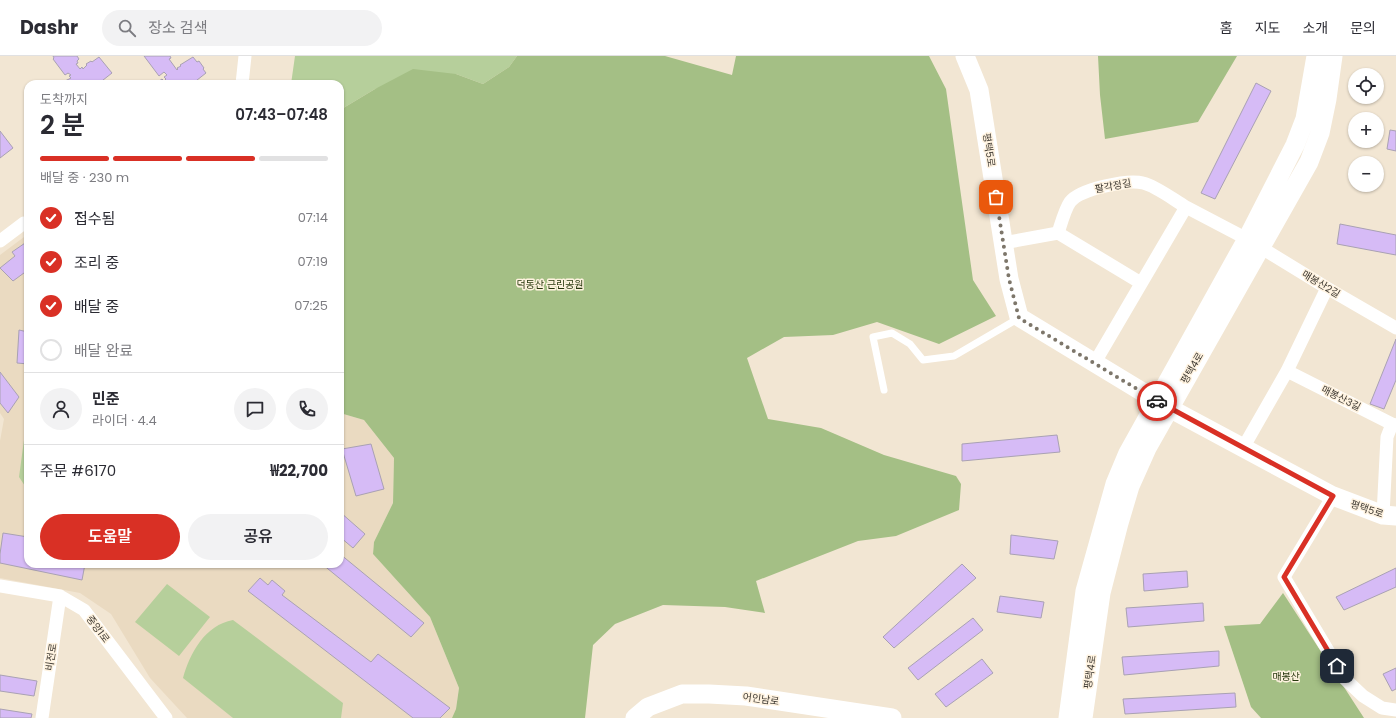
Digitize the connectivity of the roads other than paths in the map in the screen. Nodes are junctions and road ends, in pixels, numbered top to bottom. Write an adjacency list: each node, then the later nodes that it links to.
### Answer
1 (245, 56): 5 (street)
2 (965, 56): 10 (street, 평택5로)
3 (1316, 56): 11 (street, 평택4로)
4 (1333, 56): 11 (street, 평택4로)
5 (242, 80)
6 (1186, 207): 8 (street, 팔각정길); 11 (street, 팔각정길); 12 (street)
7 (24, 223): 9 (street)
8 (1058, 233): 10 (street); 12 (street)
9 (0, 241)
10 (1003, 243): 14 (street, 평택5로)
11 (1254, 244): 13 (street, 매봉산2길); 19 (street, 평택4로)
12 (1141, 283): 16 (street)
13 (1327, 288): 15 (street, 매봉산2길); 17 (street)
14 (1019, 318): 16 (street, 평택5로); 18 (lane)
15 (1396, 328)
16 (1094, 364): 19 (street, 평택5로)
17 (1287, 370): 20 (street, 매봉산3길); 21 (street)
18 (884, 390)
19 (1163, 405): 21 (street, 평택5로); 31 (street, 평택4로); 32 (street, 평택4로)
20 (1394, 424): 23 (street)
21 (1243, 448): 22 (street, 평택5로)
22 (1333, 496): 23 (street, 평택5로); 26 (street)
23 (1390, 516)
24 (0, 586): 25 (street, 중앙1로)
25 (60, 596): 27 (street, 비전로); 28 (street, 중앙1로)
26 (1396, 710)
27 (42, 718)
28 (166, 718)
29 (635, 718): 30 (street, 어인남로)
30 (892, 718)
31 (1068, 718)
32 (1083, 718)

